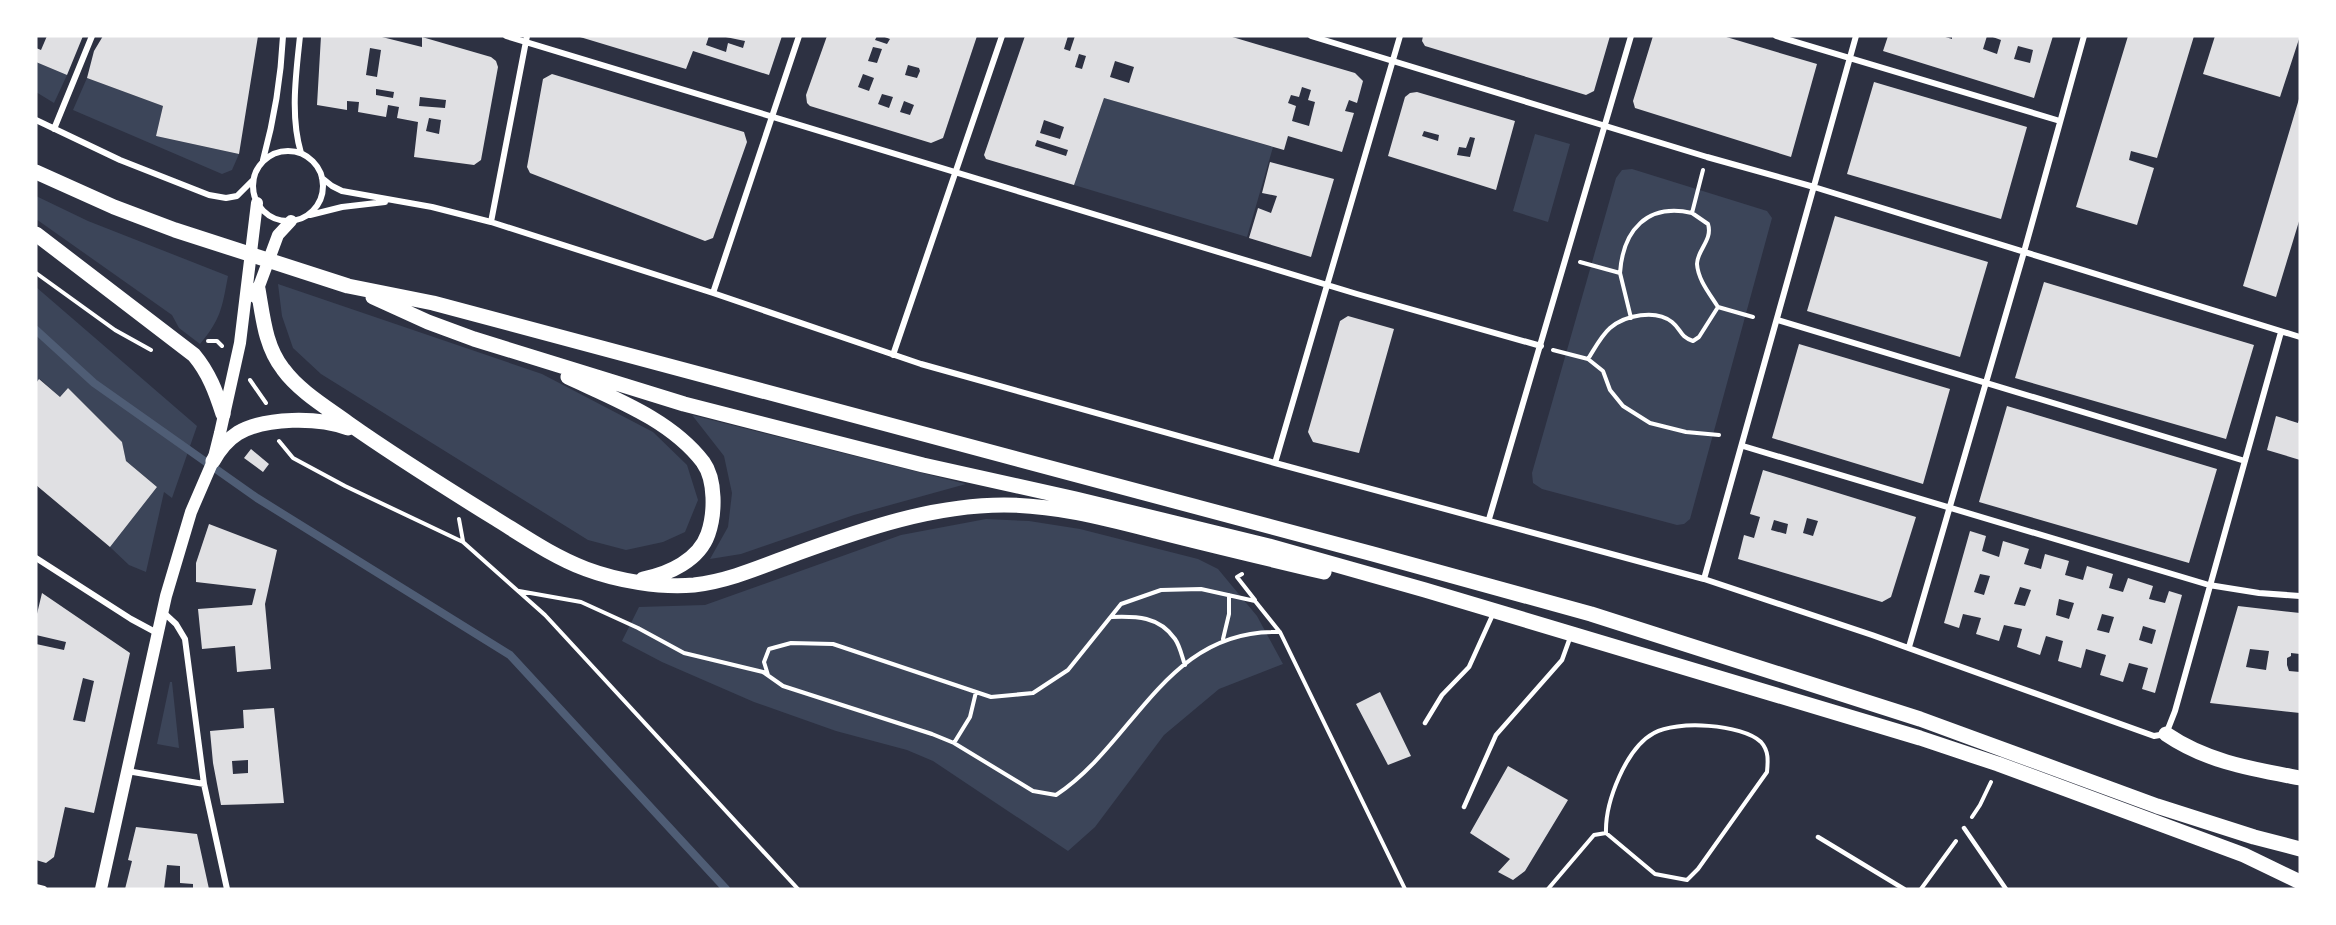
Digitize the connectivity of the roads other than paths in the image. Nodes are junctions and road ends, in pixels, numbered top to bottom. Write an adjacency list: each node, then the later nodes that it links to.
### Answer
1 (92, 36): 20 (street)
2 (283, 36): 22 (street)
3 (300, 36): 21 (street)
4 (506, 36): 13 (street)
5 (799, 36): 16 (street)
6 (1002, 36): 24 (street)
7 (1311, 36): 15 (street)
8 (1400, 36): 15 (street)
9 (1631, 36): 19 (street)
10 (1776, 36): 14 (street)
11 (1856, 36): 14 (street)
12 (2084, 36): 18 (street)
13 (526, 39): 16 (street); 32 (street)
14 (1850, 58): 18 (street); 27 (street)
15 (1392, 62): 19 (street); 35 (street)
16 (772, 116): 24 (street); 38 (street)
17 (36, 120): 20 (street)
18 (2060, 121): 34 (street)
19 (1604, 126): 27 (street); 43 (street)
20 (54, 129): 26 (street)
21 (301, 153): 22 (street); 25 (street)
22 (263, 161): 26 (street)
23 (36, 172): 36 (main road)
24 (954, 172): 35 (street); 45 (street)
25 (322, 178): 28 (street); 30 (street)
26 (252, 181): 29 (street)
27 (1814, 187): 34 (street); 39 (street)
28 (403, 202): 30 (street); 32 (street)
29 (257, 203): 31 (street); 42 (main road)
30 (304, 217): 31 (street)
31 (291, 221): 37 (main road)
32 (491, 222): 38 (street)
33 (36, 234): 47 (main road)
34 (2024, 252): 40 (street); 46 (street)
35 (1327, 284): 43 (street); 53 (street)
36 (348, 286): 44 (main road); 75 (main road)
37 (258, 289): 42 (main road); 49 (main road)
38 (713, 293): 45 (street)
39 (1778, 320): 46 (street); 50 (street)
40 (2281, 332): 41 (street); 52 (street)
41 (2300, 337)
42 (240, 343): 47 (main road)
43 (1541, 346): 55 (street)
44 (522, 355): 58 (main road); 60 (main road)
45 (893, 355): 53 (street)
46 (1985, 383): 52 (street); 54 (street)
47 (223, 414): 48 (main road)
48 (224, 437): 49 (main road); 51 (main road)
49 (380, 446): 58 (main road)
50 (1743, 446): 54 (street); 57 (street)
51 (213, 460): 63 (main road)
52 (2245, 461): 59 (street)
53 (1275, 463): 55 (street)
54 (1949, 509): 59 (street); 66 (street)
55 (1489, 519): 57 (street)
56 (36, 558): 64 (street)
57 (1704, 579): 66 (street)
58 (631, 580): 60 (main road)
59 (2209, 585): 61 (street); 68 (street)
60 (1425, 590): 62 (main road)
61 (2300, 597)
62 (1494, 611): 65 (main road); 67 (lane)
63 (163, 612): 64 (main road); 71 (street)
64 (158, 633): 69 (main road)
65 (1571, 635): 72 (lane); 76 (main road)
66 (1909, 647): 68 (street)
67 (1425, 723)
68 (2166, 734): 70 (main road)
69 (127, 771): 71 (street); 79 (main road)
70 (2300, 778)
71 (204, 784): 80 (street)
72 (1464, 807)
73 (1964, 828): 82 (lane)
74 (1818, 837): 81 (lane)
75 (2300, 849)
76 (2300, 882)
77 (36, 887): 78 (street)
78 (44, 889)
79 (101, 889)
80 (226, 889)
81 (1904, 889)
82 (2006, 889)

